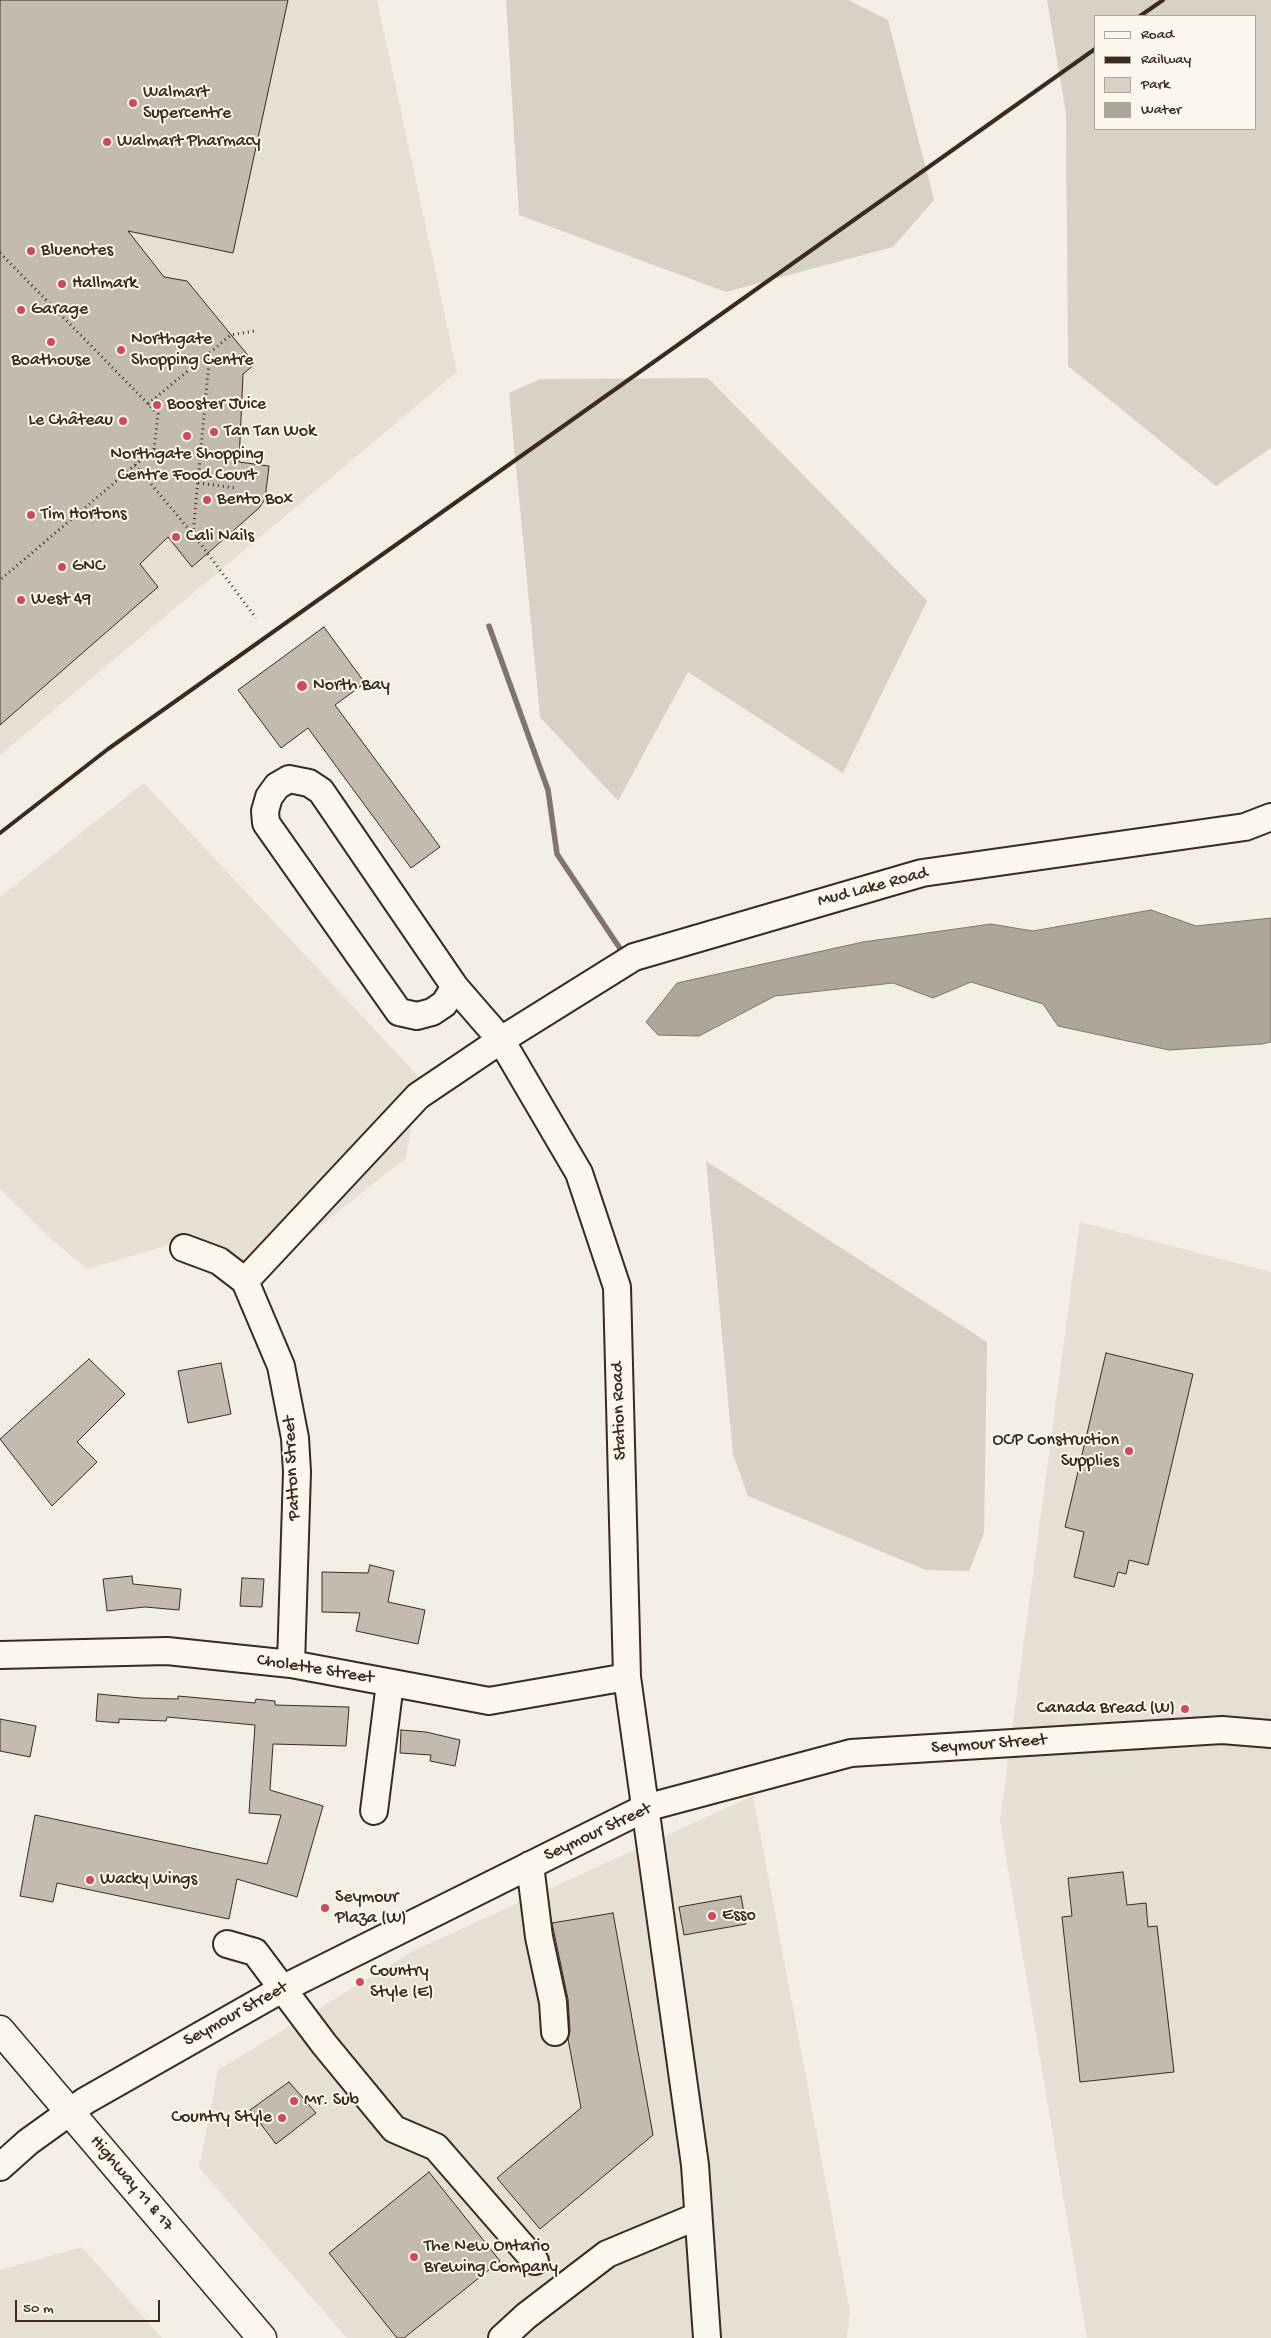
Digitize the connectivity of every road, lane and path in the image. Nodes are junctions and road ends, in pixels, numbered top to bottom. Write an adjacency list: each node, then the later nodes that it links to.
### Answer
1 (0, 253): 4 (path)
2 (254, 332): 3 (path)
3 (210, 351): 4 (path); 6 (path)
4 (148, 404): 5 (path)
5 (136, 465): 8 (path); 9 (path)
6 (198, 484): 7 (path); 8 (path)
7 (236, 488)
8 (193, 534): 10 (path)
9 (0, 580)
10 (256, 618)
11 (1271, 817): 13 (street, Mud Lake Road)
12 (455, 987): 12 (street, Station Road); 13 (street, Station Road)
13 (501, 1040): 15 (street); 18 (street, Station Road)
14 (184, 1248): 15 (street, Patton Street)
15 (245, 1281): 17 (street, Patton Street)
16 (0, 1655): 17 (street, Cholette Street)
17 (291, 1664): 19 (street, Cholette Street)
18 (627, 1678): 19 (street, Cholette Street); 21 (street, Station Road)
19 (390, 1683): 22 (street)
20 (1271, 1734): 21 (street, Seymour Street)
21 (645, 1808): 23 (street, Seymour Street); 30 (street, Station Road)
22 (374, 1811)
23 (530, 1865): 25 (street, Seymour Street); 27 (street)
24 (227, 1944): 25 (street)
25 (282, 1989): 28 (street, Seymour Street); 31 (street)
26 (0, 2030): 28 (highway, Highway 11 & 17)
27 (555, 2032)
28 (69, 2111): 29 (street, Seymour Street); 32 (highway, Highway 11 & 17)
29 (0, 2167)
30 (698, 2216): 33 (street); 34 (street, Station Road)
31 (535, 2260)
32 (262, 2338)
33 (502, 2338)
34 (707, 2338)

